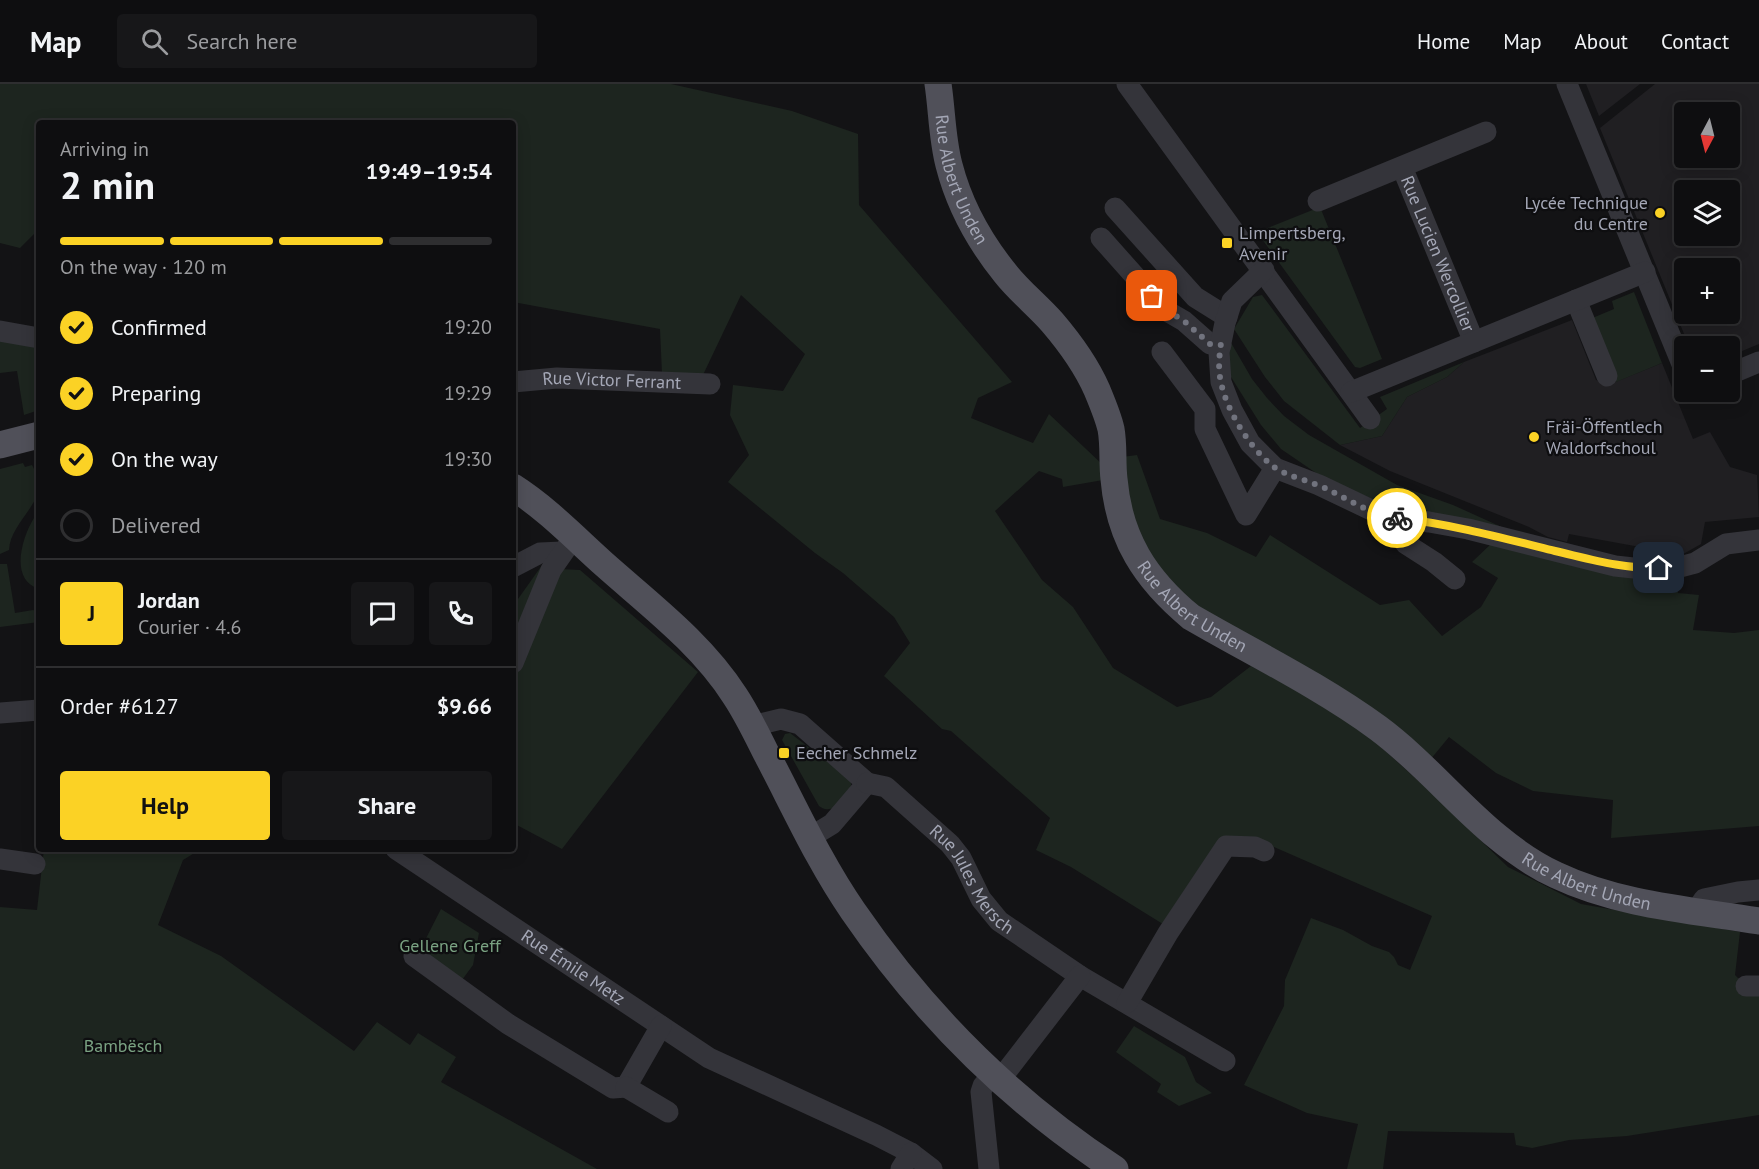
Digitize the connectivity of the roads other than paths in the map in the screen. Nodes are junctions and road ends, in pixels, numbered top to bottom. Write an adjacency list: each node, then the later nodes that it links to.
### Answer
1 (938, 84): 46 (main road, Rue Albert Unden)
2 (1567, 84): 10 (street)
3 (1135, 86): 9 (street)
4 (1486, 132): 5 (street, Rue Lucien Wercollier)
5 (1402, 167): 6 (street, Rue Lucien Wercollier); 15 (street, Rue Lucien Wercollier)
6 (1318, 201)
7 (1115, 208): 12 (street)
8 (1101, 238): 17 (street)
9 (1264, 270): 12 (street); 24 (street)
10 (1645, 272): 11 (street, Rue Lucien Wercollier); 16 (street)
11 (1576, 300): 15 (street, Rue Lucien Wercollier); 21 (street)
12 (1227, 317): 17 (street)
13 (0, 331): 14 (street)
14 (36, 337)
15 (1474, 342): 24 (street, Rue Lucien Wercollier)
16 (1674, 344)
17 (1221, 345): 28 (street)
18 (1162, 352): 28 (street)
19 (1759, 362): 20 (street)
20 (1740, 370)
21 (1607, 376)
22 (516, 382): 23 (street, Rue Victor Ferrant)
23 (711, 384)
24 (1351, 392): 25 (street)
25 (1370, 419)
26 (36, 436): 27 (main road)
27 (0, 445)
28 (1275, 468): 30 (street)
29 (516, 490): 32 (main road)
30 (1386, 517): 31 (street); 34 (street)
31 (1759, 540)
32 (568, 544): 33 (street); 35 (street); 38 (main road)
33 (516, 565)
34 (1455, 579)
35 (516, 655)
36 (36, 711): 37 (street)
37 (0, 713)
38 (752, 726): 39 (street, Rue Jules Mersch); 40 (main road)
39 (867, 783): 40 (street); 49 (street, Rue Jules Mersch)
40 (809, 838): 53 (main road)
41 (1264, 851): 50 (street)
42 (400, 852): 51 (street, Rue Émile Metz)
43 (0, 859): 44 (street)
44 (35, 864)
45 (1759, 890): 46 (street)
46 (1699, 911): 47 (main road, Rue Albert Unden)
47 (1759, 921)
48 (414, 956): 54 (street)
49 (1080, 976): 50 (street, Rue Jules Mersch); 53 (street)
50 (1127, 1003): 52 (street, Rue Jules Mersch)
51 (661, 1026): 54 (street); 56 (street, Rue Émile Metz)
52 (1225, 1061)
53 (995, 1078): 58 (street); 59 (main road)
54 (626, 1087): 55 (street)
55 (669, 1112)
56 (906, 1161): 57 (street, Rue Émile Metz)
57 (932, 1169)
58 (989, 1169)
59 (1115, 1169)

